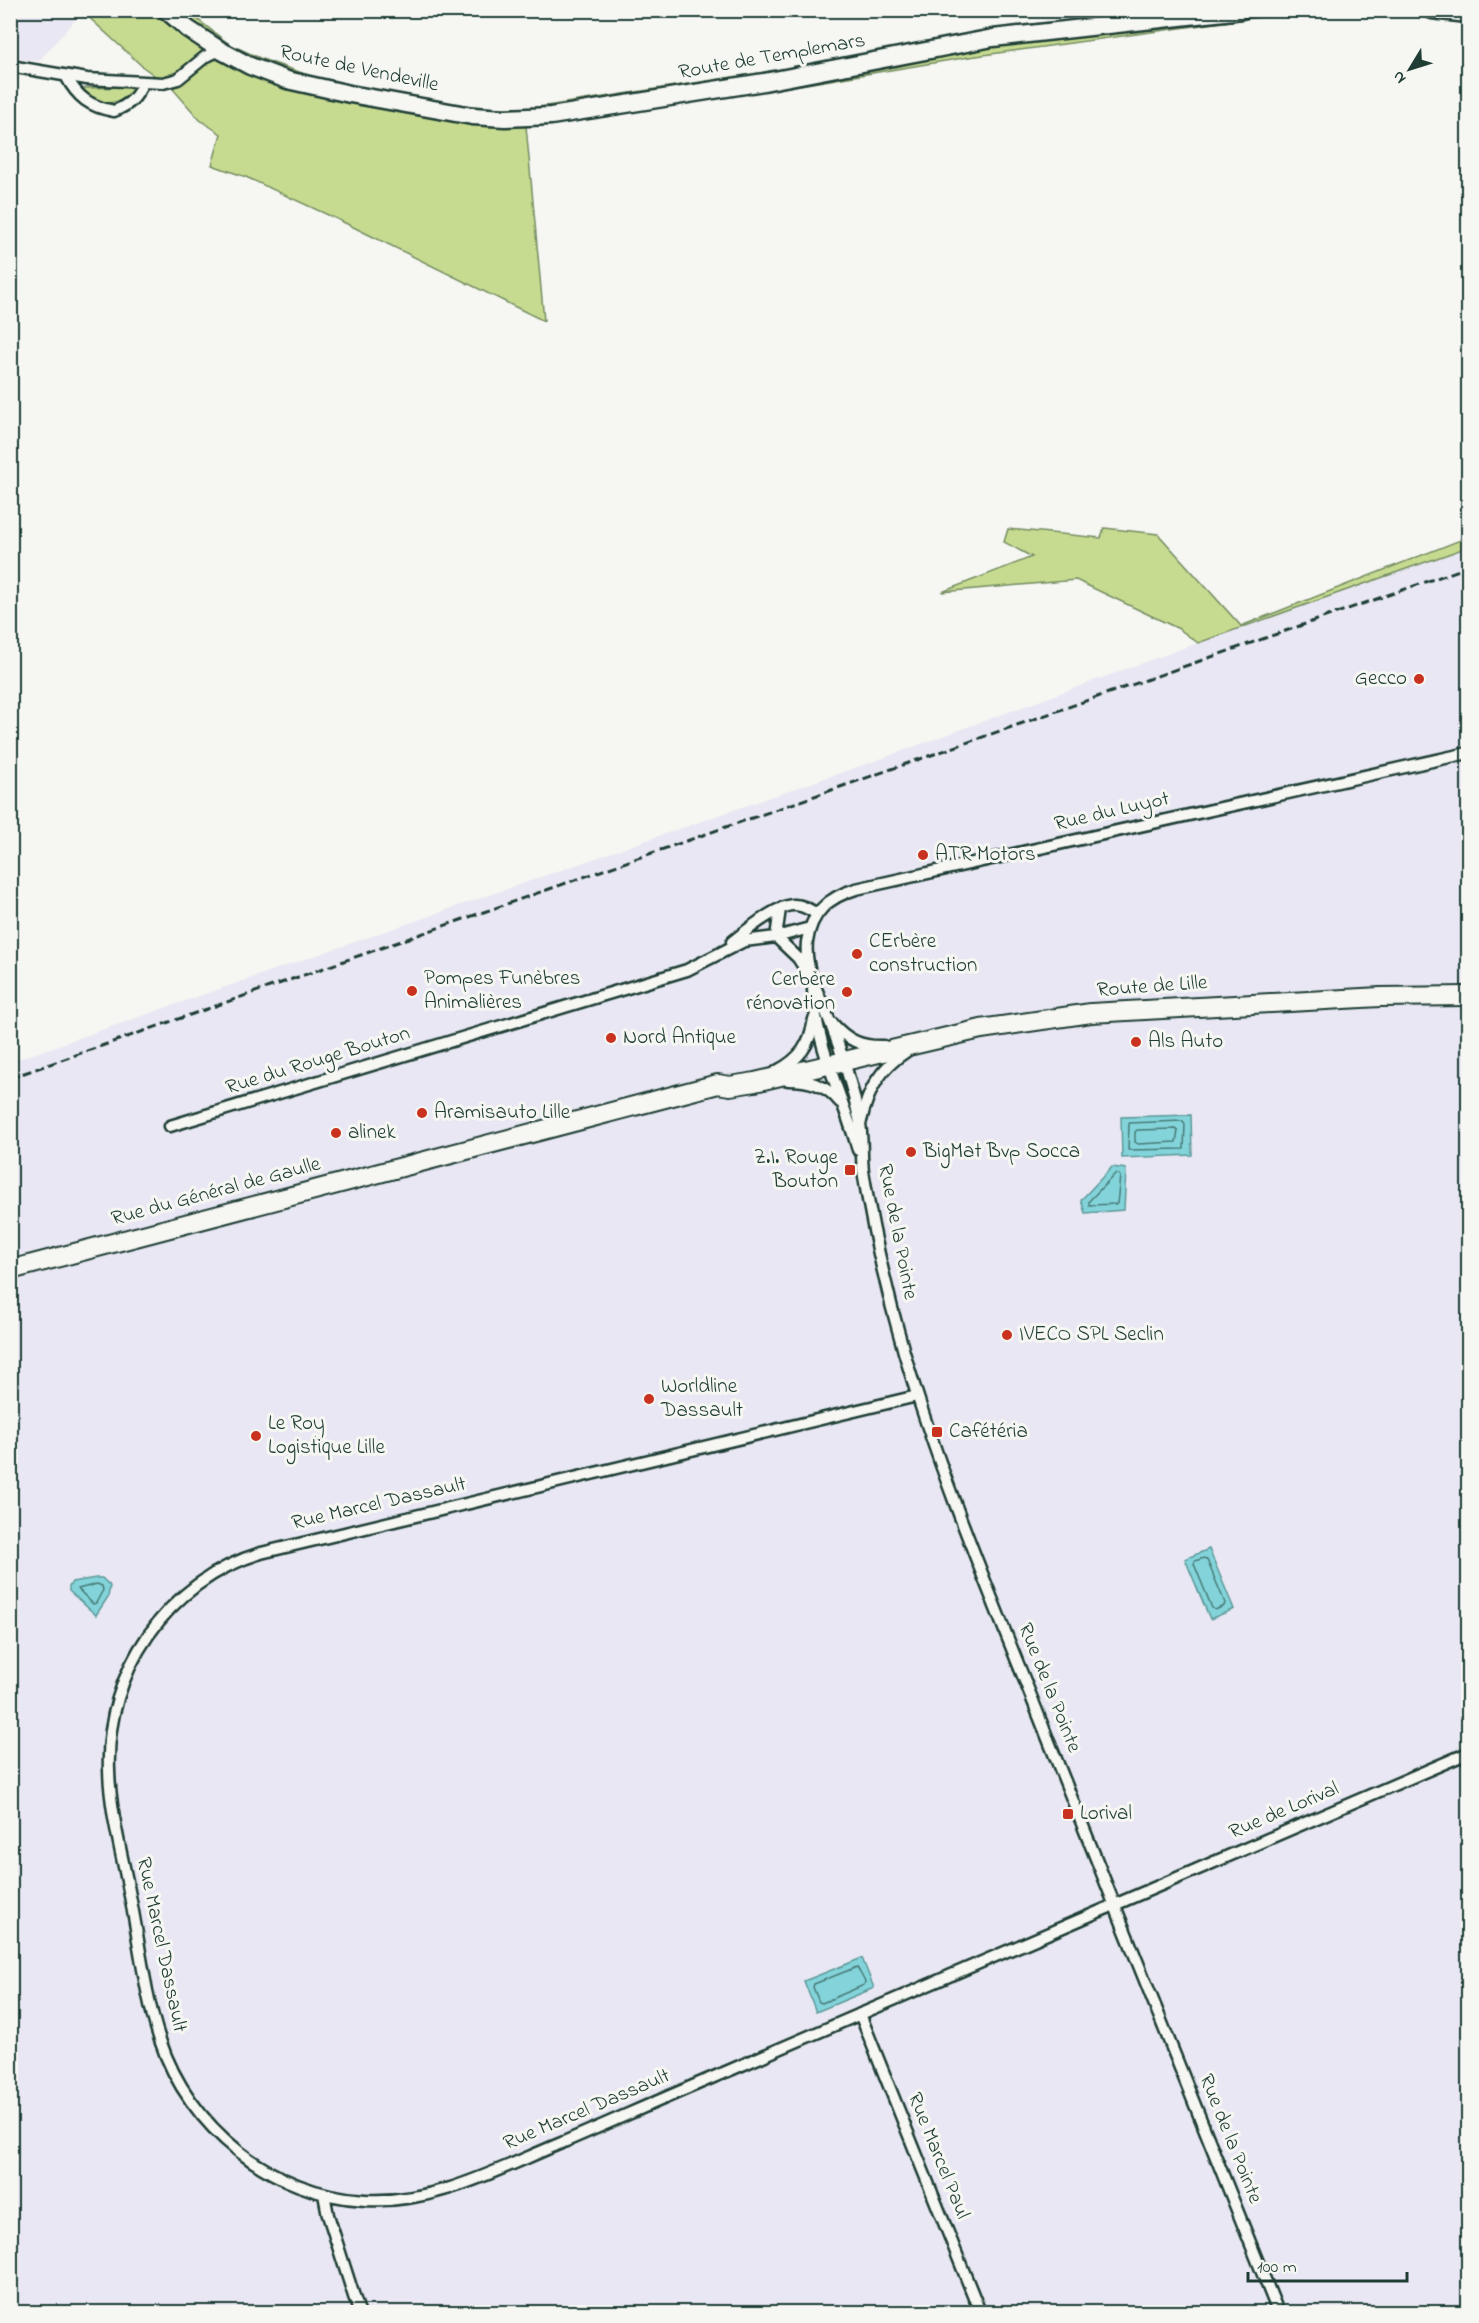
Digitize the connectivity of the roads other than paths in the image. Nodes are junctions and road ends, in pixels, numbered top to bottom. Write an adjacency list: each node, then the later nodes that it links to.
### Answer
1 (166, 10): 5 (main road, Route de Vendeville)
2 (1242, 10): 9 (main road, Route de Templemars)
3 (1432, 10): 4 (main road)
4 (1468, 14)
5 (220, 50): 8 (street); 9 (main road, Route de Vendeville)
6 (10, 66): 7 (street)
7 (66, 76): 8 (street); 8 (street)
8 (143, 82)
9 (452, 112)
10 (1468, 753): 12 (street, Rue du Luyot)
11 (780, 909): 12 (street); 14 (street); 15 (street, Rue du Rouge Bouton)
12 (817, 914): 13 (street, Rue du Luyot)
13 (810, 928): 14 (street, Rue du Rouge Bouton); 16 (street, Rue du Luyot)
14 (776, 937): 15 (street, Rue du Rouge Bouton); 16 (street)
15 (717, 954): 25 (street, Rue du Rouge Bouton)
16 (813, 982): 18 (street); 19 (street, Rue du Luyot)
17 (1468, 996): 20 (main road, Route de Lille)
18 (815, 1014): 21 (street); 22 (street)
19 (830, 1021): 20 (street); 21 (street, Rue du Luyot)
20 (923, 1042): 21 (main road, Route de Lille); 24 (street)
21 (836, 1062): 22 (main road, Rue du Général de Gaulle); 23 (street); 24 (street, Rue de la Pointe)
22 (755, 1082): 23 (street); 27 (main road, Rue du Général de Gaulle)
23 (848, 1116): 26 (street)
24 (860, 1124): 26 (street, Rue de la Pointe)
25 (170, 1126)
26 (863, 1166): 28 (street, Rue de la Pointe)
27 (10, 1270)
28 (917, 1396): 30 (street, Rue de la Pointe); 32 (street, Rue Marcel Dassault)
29 (1468, 1753): 30 (street, Rue de Lorival)
30 (1115, 1905): 31 (street, Rue Marcel Dassault); 35 (street, Rue de la Pointe)
31 (860, 2014): 32 (street, Rue Marcel Dassault); 34 (street, Rue Marcel Paul)
32 (324, 2194): 33 (street)
33 (359, 2313)
34 (980, 2313)
35 (1278, 2313)

